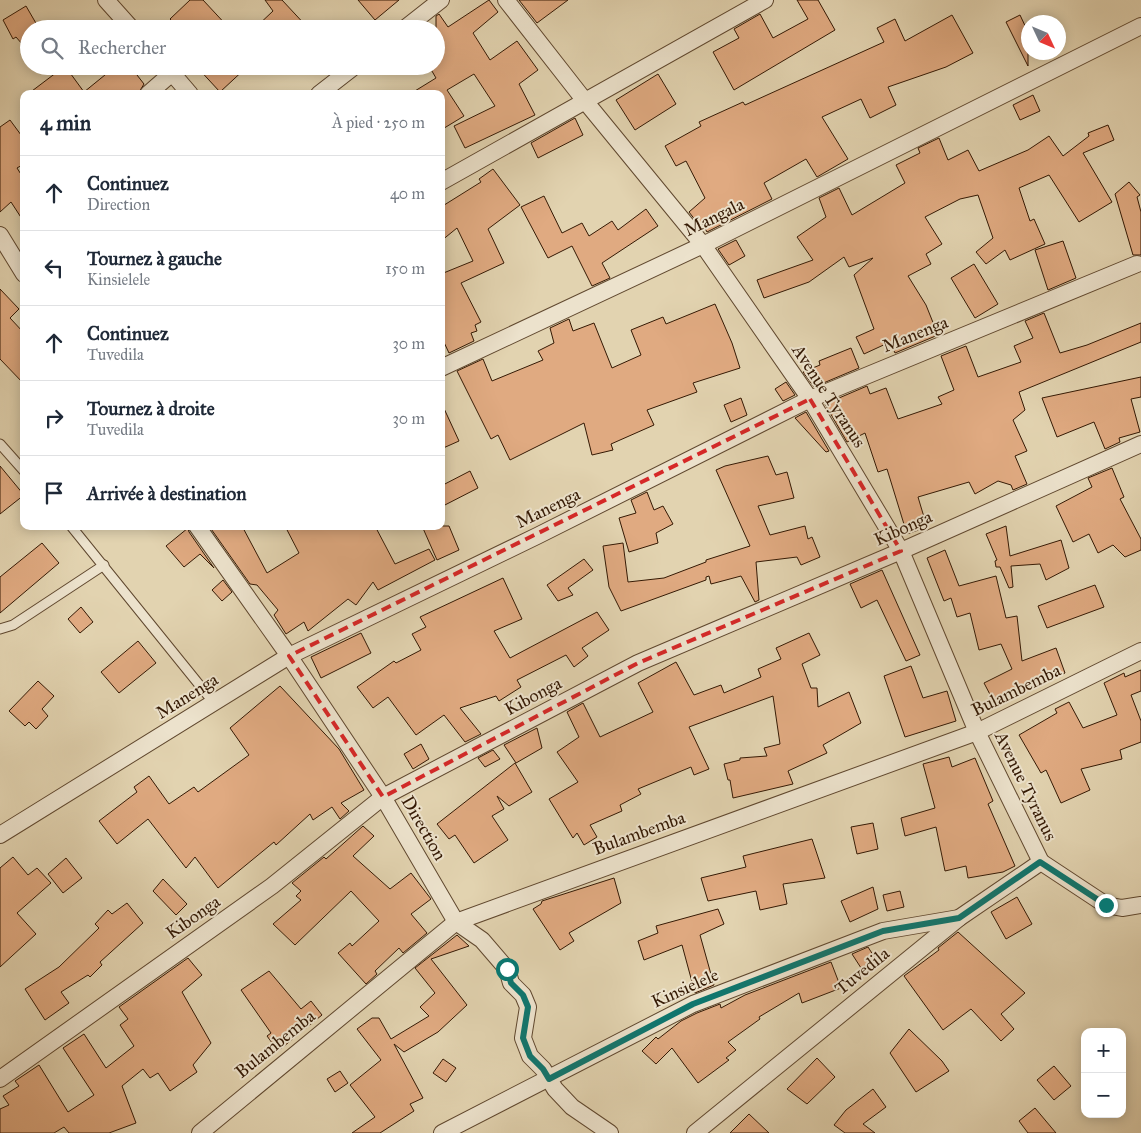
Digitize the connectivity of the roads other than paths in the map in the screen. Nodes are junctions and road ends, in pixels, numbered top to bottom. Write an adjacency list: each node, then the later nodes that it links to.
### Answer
1 (106, 0): 5 (street)
2 (441, 0): 6 (street)
3 (506, 0): 14 (street, Avenue Tyranus)
4 (765, 0): 14 (street)
5 (124, 20)
6 (415, 20)
7 (1141, 26): 17 (street, Mangala)
8 (165, 75): 11 (street)
9 (173, 75): 12 (street)
10 (342, 75): 13 (street)
11 (152, 90)
12 (186, 90)
13 (323, 90)
14 (585, 101): 15 (street); 17 (street, Avenue Tyranus)
15 (445, 180)
16 (0, 235): 19 (street)
17 (703, 245): 20 (street, Mangala); 21 (street, Avenue Tyranus)
18 (1137, 264): 21 (street, Manenga)
19 (20, 268)
20 (445, 366)
21 (810, 399): 27 (street, Avenue Tyranus); 31 (street, Manenga)
22 (0, 444): 24 (lane)
23 (1141, 444): 27 (street, Kibonga)
24 (20, 466)
25 (74, 530): 28 (lane)
26 (200, 530): 31 (street, Direction)
27 (901, 551): 33 (street, Avenue Tyranus); 34 (street, Kibonga)
28 (104, 565): 29 (lane); 32 (lane)
29 (0, 629)
30 (1141, 651): 33 (street, Bulambemba)
31 (289, 656): 32 (street, Manenga); 34 (street, Direction)
32 (214, 703): 35 (street, Manenga)
33 (977, 732): 36 (street, Avenue Tyranus); 39 (street, Bulambemba)
34 (383, 797): 39 (street, Direction); 41 (street, Kibonga)
35 (0, 835)
36 (1040, 862): 37 (street); 38 (street, Tuvedila)
37 (1141, 904)
38 (959, 918): 40 (street, Kinsielele); 45 (street, Tuvedila)
39 (456, 922): 40 (street, Direction); 42 (street, Bulambemba)
40 (549, 1079): 43 (street, Kinsielele); 44 (street, Direction)
41 (0, 1080)
42 (200, 1133)
43 (442, 1133)
44 (610, 1133)
45 (696, 1133)

